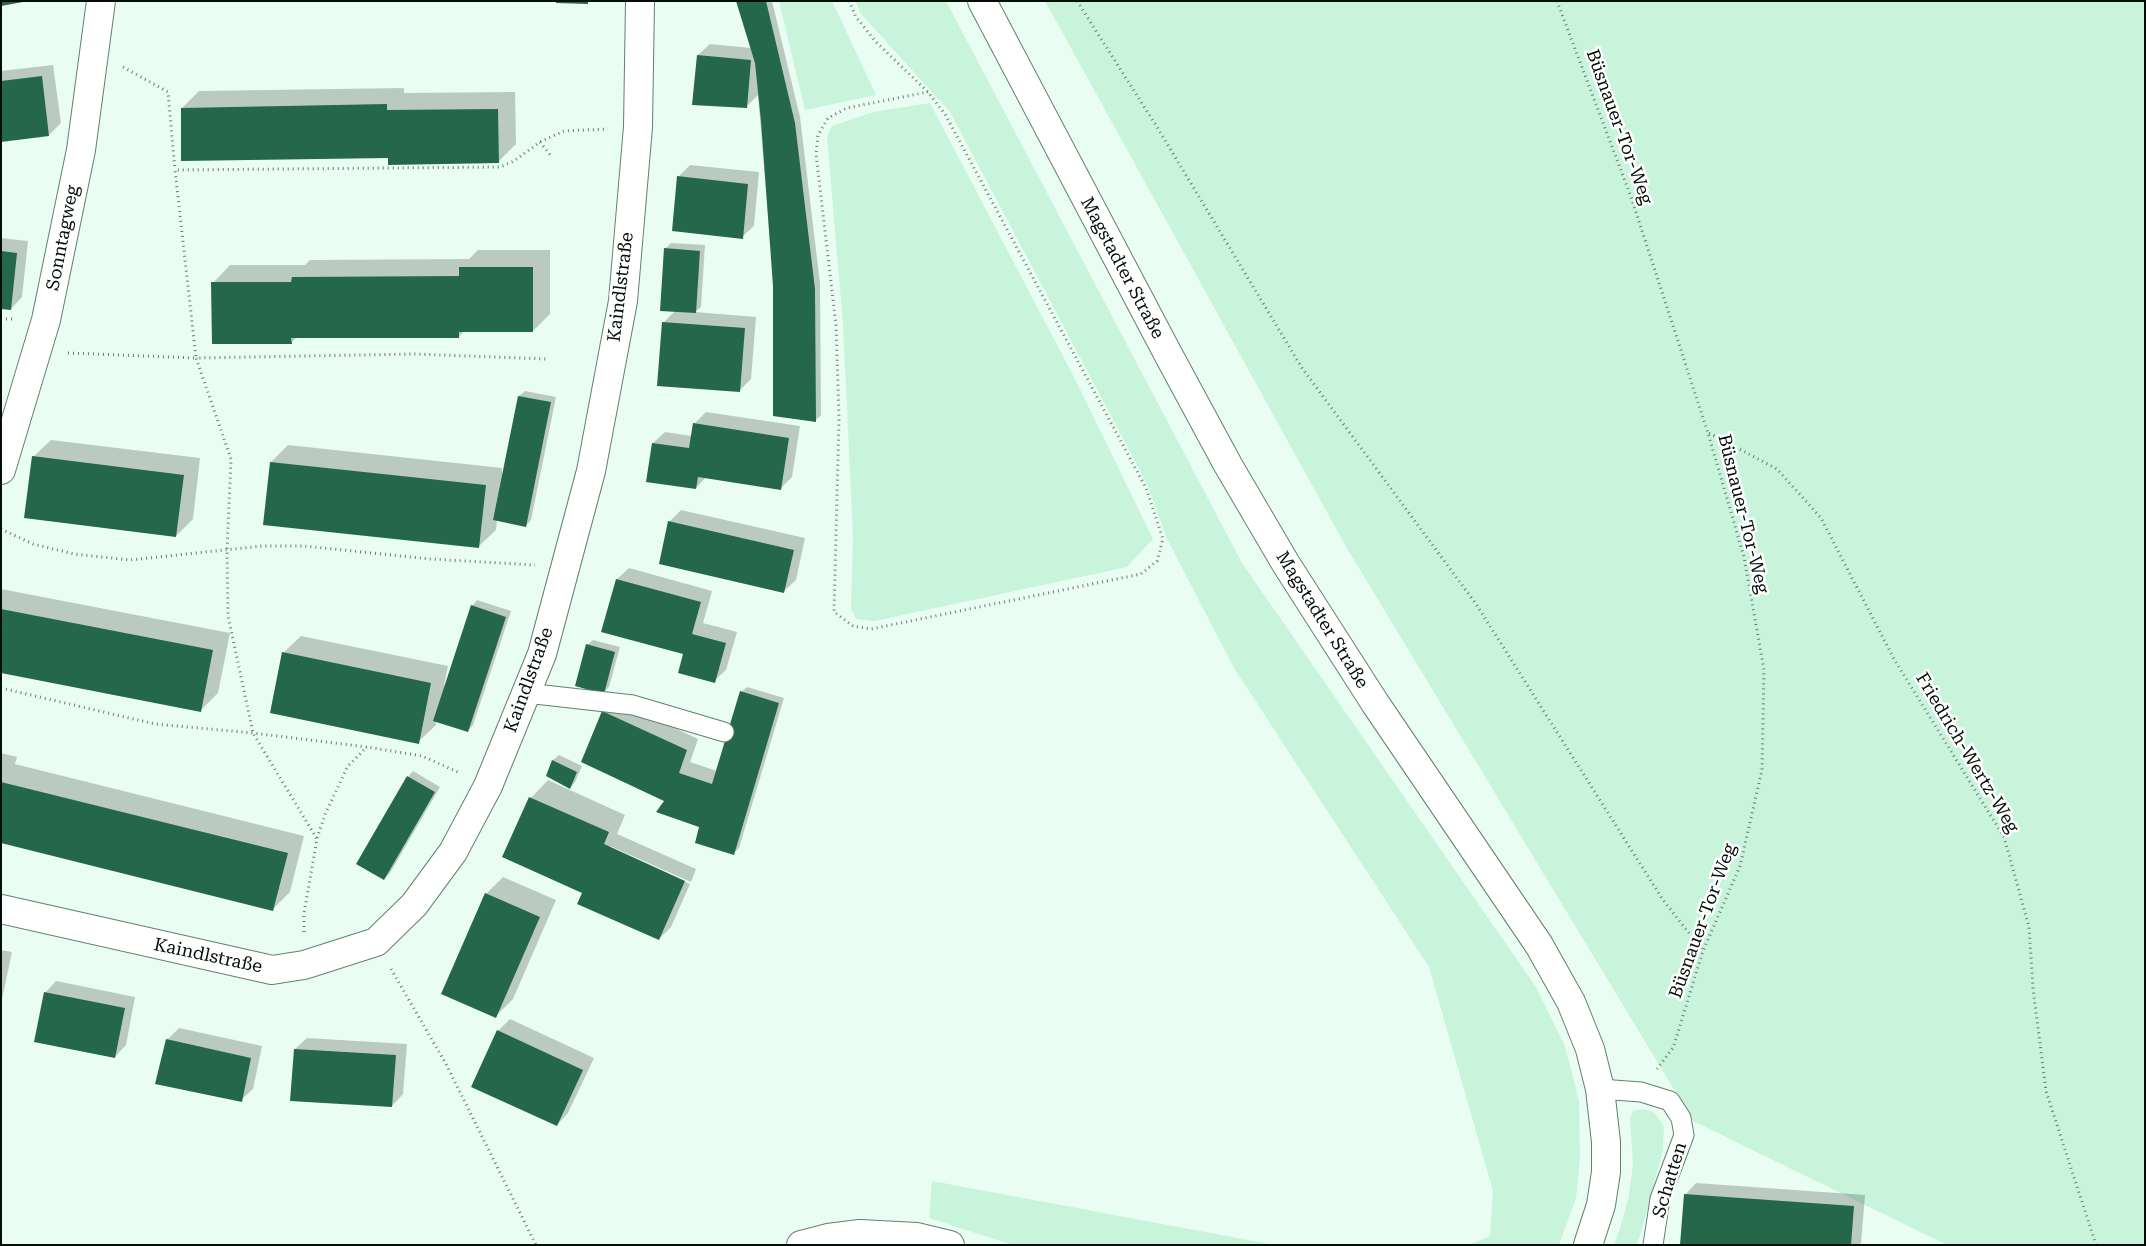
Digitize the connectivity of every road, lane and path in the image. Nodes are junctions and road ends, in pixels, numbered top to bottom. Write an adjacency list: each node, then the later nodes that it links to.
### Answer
1 (101, 1): 7 (street, Sonntagweg)
2 (640, 1): 9 (street, Kaindlstraße)
3 (849, 1): 8 (path)
4 (982, 1): 32 (street, Magstadter Straße)
5 (1077, 1): 30 (path)
6 (1557, 1): 16 (path, Büsnauer-Tor-Weg)
7 (94, 50): 12 (path); 13 (street, Sonntagweg)
8 (928, 92): 8 (path)
9 (638, 127): 10 (path); 20 (street, Kaindlstraße)
10 (540, 142): 11 (path); 12 (path)
11 (551, 156)
12 (175, 170): 14 (path)
13 (36, 351): 14 (path); 17 (street, Sonntagweg)
14 (196, 358): 15 (path); 19 (path)
15 (548, 359)
16 (1708, 433): 30 (path, Büsnauer-Tor-Weg); 39 (path, Friedrich-Wertz-Weg)
17 (1, 470)
18 (1, 529): 19 (path)
19 (227, 550): 20 (path); 24 (path)
20 (565, 566): 22 (street, Kaindlstraße)
21 (1, 688): 24 (path)
22 (526, 693): 23 (lane); 26 (street, Kaindlstraße)
23 (724, 732)
24 (253, 733): 25 (path); 27 (path)
25 (367, 746): 26 (path); 27 (path)
26 (488, 786): 29 (street, Kaindlstraße)
27 (317, 839): 31 (path)
28 (1, 909): 31 (street, Kaindlstraße)
29 (376, 942): 31 (street, Kaindlstraße); 34 (path)
30 (1703, 951): 33 (path, Büsnauer-Tor-Weg)
31 (304, 965)
32 (1600, 1088): 33 (lane, Schatten); 37 (street, Magstadter Straße)
33 (1641, 1092): 38 (lane, Schatten)
34 (536, 1245)
35 (801, 1245): 36 (street)
36 (950, 1245)
37 (1588, 1245)
38 (1653, 1245)
39 (2096, 1245)

